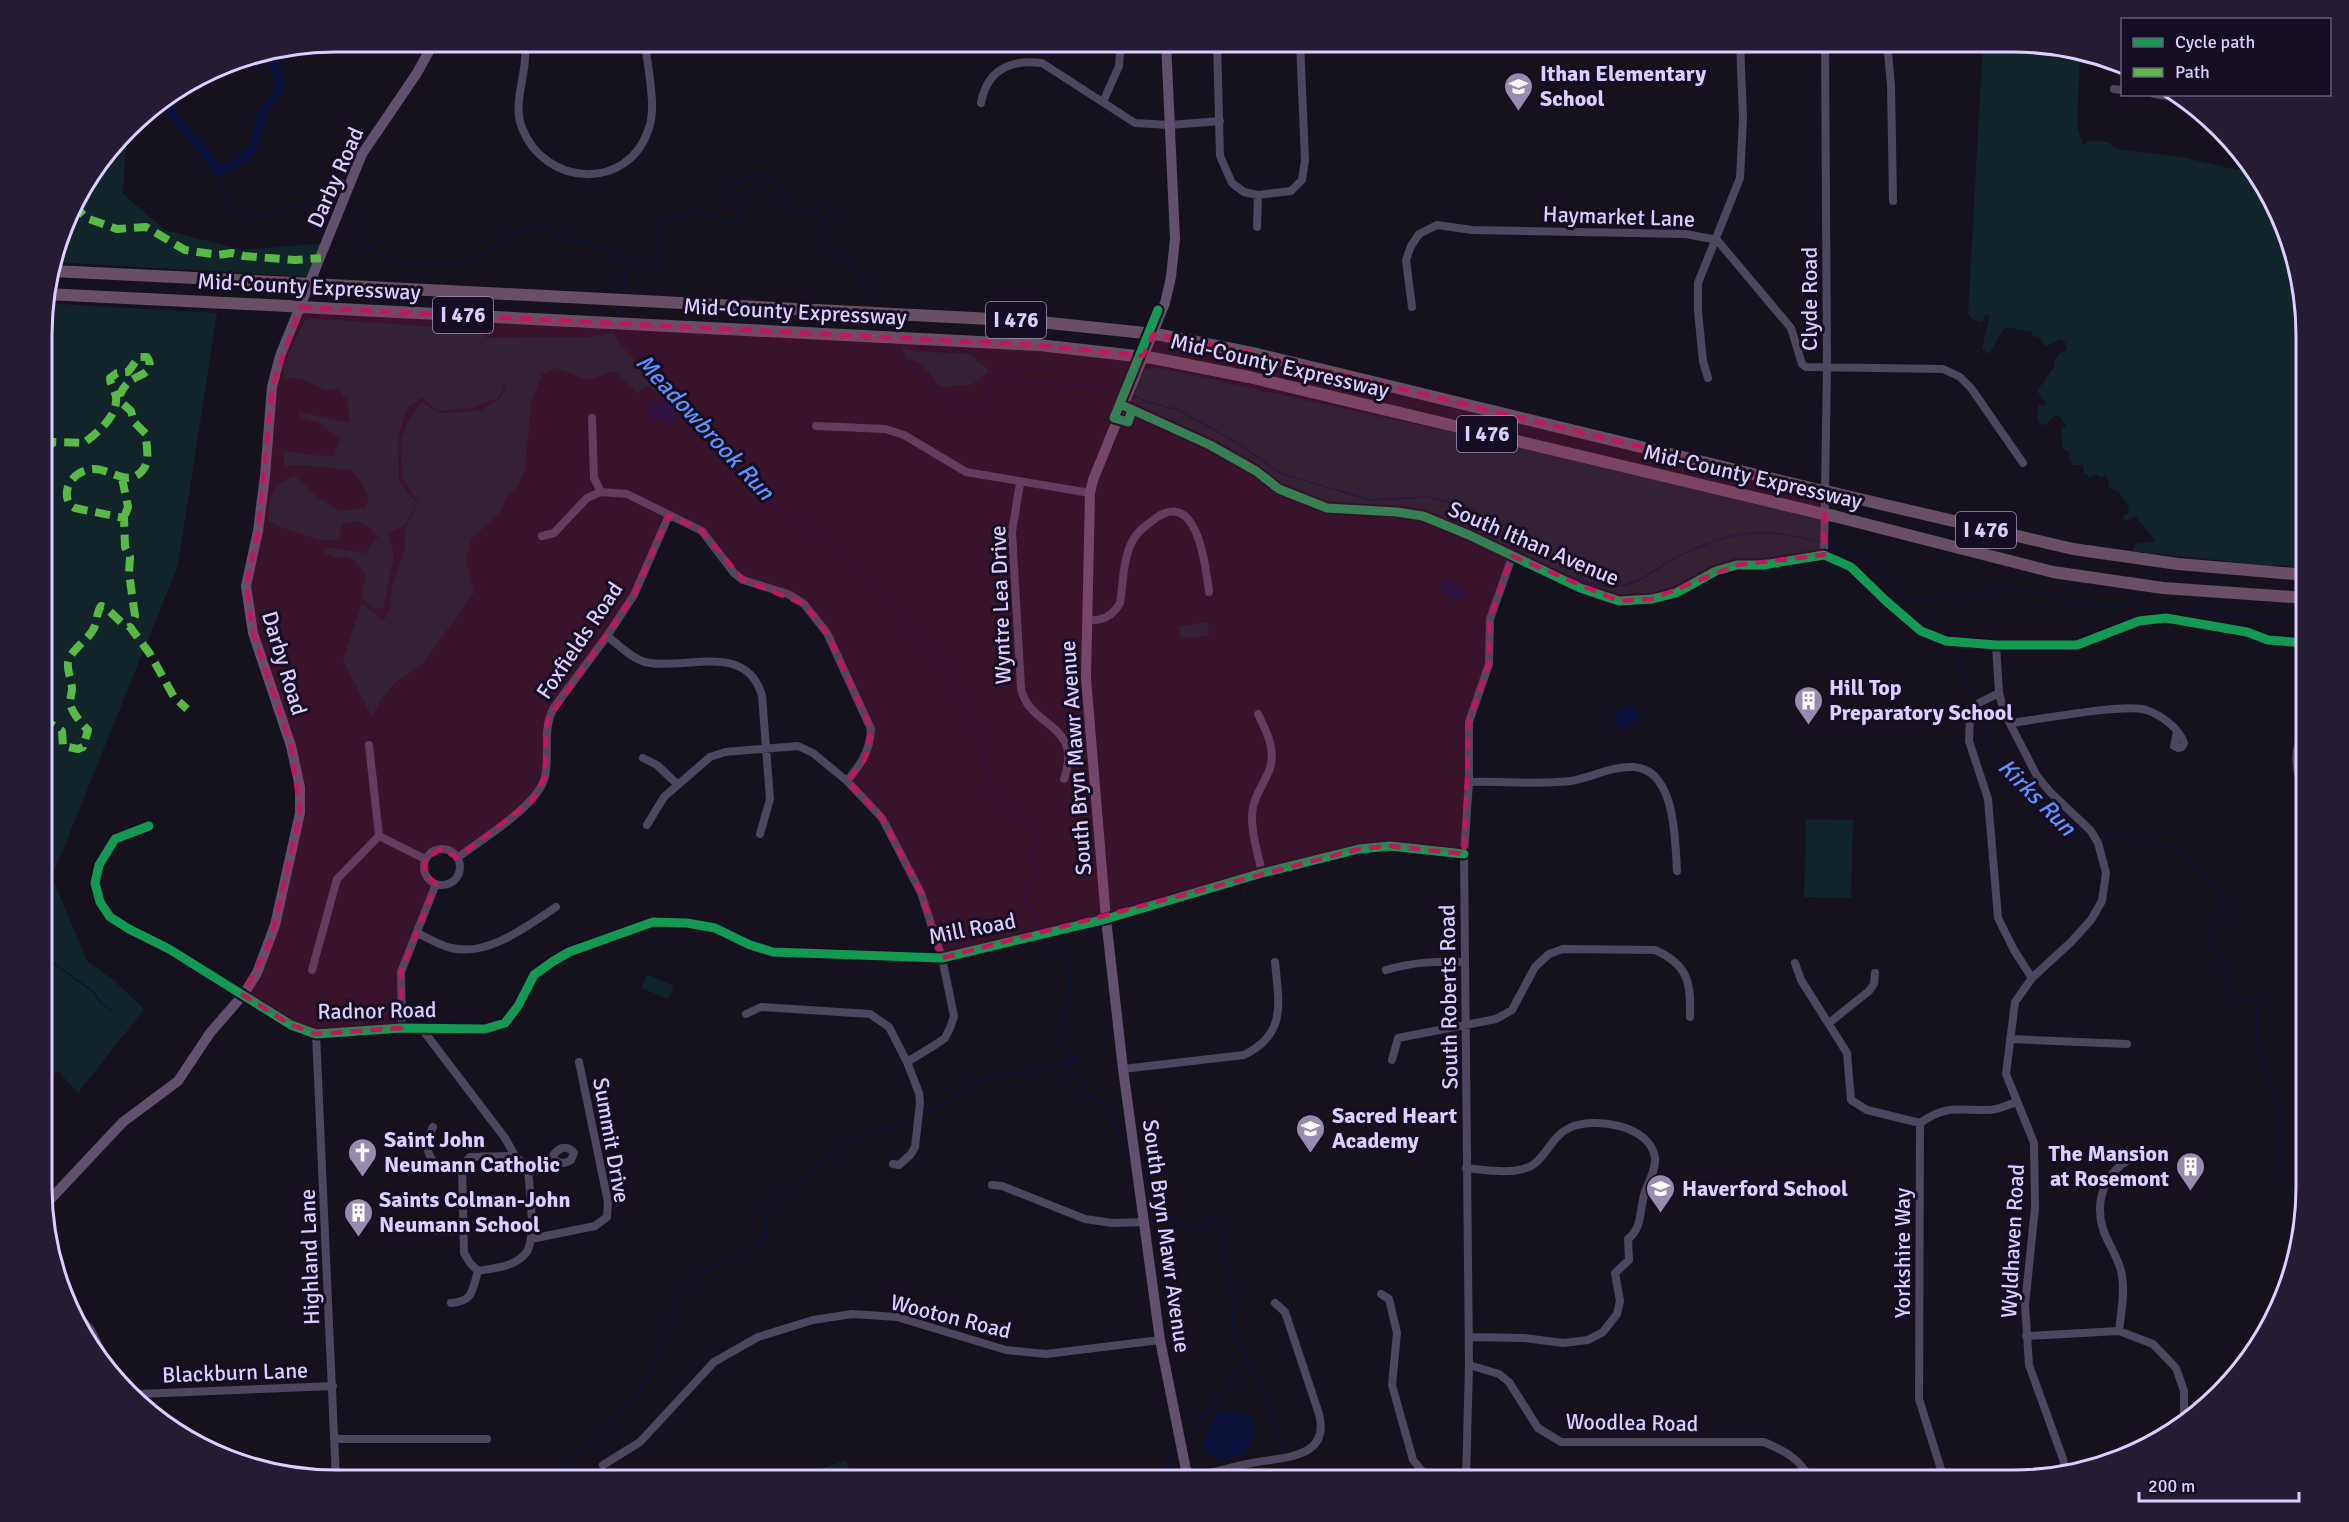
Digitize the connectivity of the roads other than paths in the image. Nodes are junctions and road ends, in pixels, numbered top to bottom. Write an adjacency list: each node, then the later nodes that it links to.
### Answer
1 (429, 52): 74 (main road, Darby Road)
2 (526, 52): 3 (street)
3 (646, 52)
4 (1120, 52): 11 (street)
5 (1166, 52): 14 (main road, South Bryn Mawr Avenue)
6 (1217, 52): 13 (street)
7 (1300, 52): 15 (street)
8 (1740, 52): 18 (street)
9 (1825, 52): 22 (street, Clyde Road)
10 (1888, 52): 16 (street)
11 (1103, 102): 12 (street); 14 (street)
12 (981, 103)
13 (1220, 121): 14 (street); 15 (street)
14 (1170, 125): 24 (main road, South Bryn Mawr Avenue)
15 (1258, 195): 17 (street)
16 (1893, 201)
17 (1257, 227)
18 (1717, 240): 21 (street, Haymarket Lane); 22 (street, Haymarket Lane); 23 (street)
19 (60, 271): 35 (highway, Mid-County Expressway / I 476, bridge)
20 (56, 294): 37 (highway, Mid-County Expressway / I 476, bridge)
21 (1412, 307)
22 (1827, 367): 27 (street); 33 (street, Clyde Road)
23 (1708, 378)
24 (1127, 397): 30 (main road, South Bryn Mawr Avenue); 34 (street, South Ithan Avenue)
25 (592, 418): 29 (street)
26 (816, 426): 28 (street)
27 (2023, 463)
28 (1020, 483): 30 (street); 49 (street, Wyntre Lea Drive)
29 (601, 492): 31 (street); 32 (street)
30 (1090, 493): 38 (main road, South Bryn Mawr Avenue)
31 (669, 515): 39 (street, Foxfields Road); 50 (street)
32 (542, 536)
33 (1824, 555): 34 (street, South Ithan Avenue); 41 (street)
34 (1512, 557): 51 (street, South Roberts Road)
35 (2296, 574)
36 (1209, 592): 38 (street)
37 (2296, 597)
38 (1087, 620): 64 (main road, South Bryn Mawr Avenue)
39 (607, 636): 47 (street); 58 (street, Foxfields Road)
40 (2296, 642): 41 (street)
41 (1996, 645): 42 (street, Wyldhaven Road)
42 (1999, 693): 44 (street, Wyldhaven Road); 73 (street)
43 (1258, 714): 61 (street)
44 (2010, 723): 45 (street); 73 (street, Wyldhaven Road)
45 (2177, 732)
46 (369, 745): 56 (street)
47 (767, 749): 50 (street); 52 (street); 55 (street)
48 (643, 758): 52 (street)
49 (1064, 779)
50 (847, 781): 66 (street)
51 (1469, 782): 57 (street, South Roberts Road); 60 (street)
52 (678, 785): 53 (street)
53 (647, 825)
54 (149, 826): 74 (street, Radnor Road)
55 (760, 834)
56 (379, 836): 59 (street); 70 (street)
57 (1464, 854): 61 (street, Mill Road); 68 (street, South Roberts Road)
58 (457, 858): 59 (street); 62 (street)
59 (425, 859): 62 (street)
60 (1677, 871)
61 (1262, 873): 64 (street, Mill Road)
62 (436, 884): 65 (street)
63 (556, 907): 65 (street)
64 (1106, 919): 66 (street, Mill Road); 88 (main road, South Bryn Mawr Avenue)
65 (417, 933): 79 (street)
66 (942, 958): 81 (street, Mill Road); 87 (street)
67 (1275, 962): 88 (street)
68 (1465, 962): 71 (street); 77 (street, South Roberts Road)
69 (1795, 963): 78 (street)
70 (312, 970)
71 (1386, 970)
72 (1875, 973): 78 (street)
73 (2032, 978): 83 (street, Wyldhaven Road)
74 (243, 995): 82 (street, Radnor Road); 100 (main road, Darby Road)
75 (746, 1014): 87 (street)
76 (1690, 1017): 77 (street)
77 (1467, 1023): 85 (street); 98 (street, South Roberts Road)
78 (1829, 1023): 90 (street)
79 (402, 1028): 80 (street, Radnor Road); 82 (street, Radnor Road)
80 (422, 1029): 81 (street, Radnor Road); 93 (street)
81 (485, 1029)
82 (316, 1034): 114 (street, Highland Lane)
83 (2010, 1040): 84 (street); 89 (street, Wyldhaven Road)
84 (2127, 1044)
85 (1392, 1060)
86 (579, 1062): 104 (street, Summit Drive)
87 (907, 1062): 95 (street)
88 (1124, 1070): 101 (main road, South Bryn Mawr Avenue)
89 (2016, 1102): 90 (street); 110 (street, Wyldhaven Road)
90 (1920, 1123): 127 (street, Yorkshire Way)
91 (433, 1127): 96 (street)
92 (2148, 1152): 109 (street)
93 (515, 1156): 96 (street); 97 (street)
94 (552, 1158): 97 (street)
95 (893, 1164)
96 (462, 1166): 103 (street)
97 (528, 1168): 104 (street)
98 (1466, 1168): 111 (street, South Roberts Road); 111 (street)
99 (992, 1185): 101 (street)
100 (53, 1198)
101 (1145, 1222): 112 (main road, South Bryn Mawr Avenue)
102 (436, 1231): 103 (street)
103 (463, 1231): 105 (street)
104 (531, 1239): 105 (street)
105 (478, 1271): 107 (street)
106 (1381, 1294): 124 (street)
107 (451, 1303)
108 (1275, 1303): 123 (street)
109 (2119, 1331): 110 (street); 116 (street)
110 (2026, 1336): 120 (street, Wyldhaven Road)
111 (1469, 1337): 113 (street, South Roberts Road)
112 (1160, 1340): 119 (street, Wooton Road); 122 (main road, South Bryn Mawr Avenue)
113 (1469, 1365): 125 (street, South Roberts Road); 126 (street, Woodlea Road)
114 (333, 1386): 115 (street, Blackburn Lane); 117 (street, Highland Lane)
115 (144, 1394)
116 (2184, 1412)
117 (335, 1439): 118 (street); 121 (street, Highland Lane)
118 (487, 1439)
119 (603, 1465)
120 (2064, 1465)
121 (336, 1470)
122 (1186, 1470)
123 (1224, 1470)
124 (1419, 1470)
125 (1466, 1470)
126 (1805, 1470)
127 (1941, 1470)

